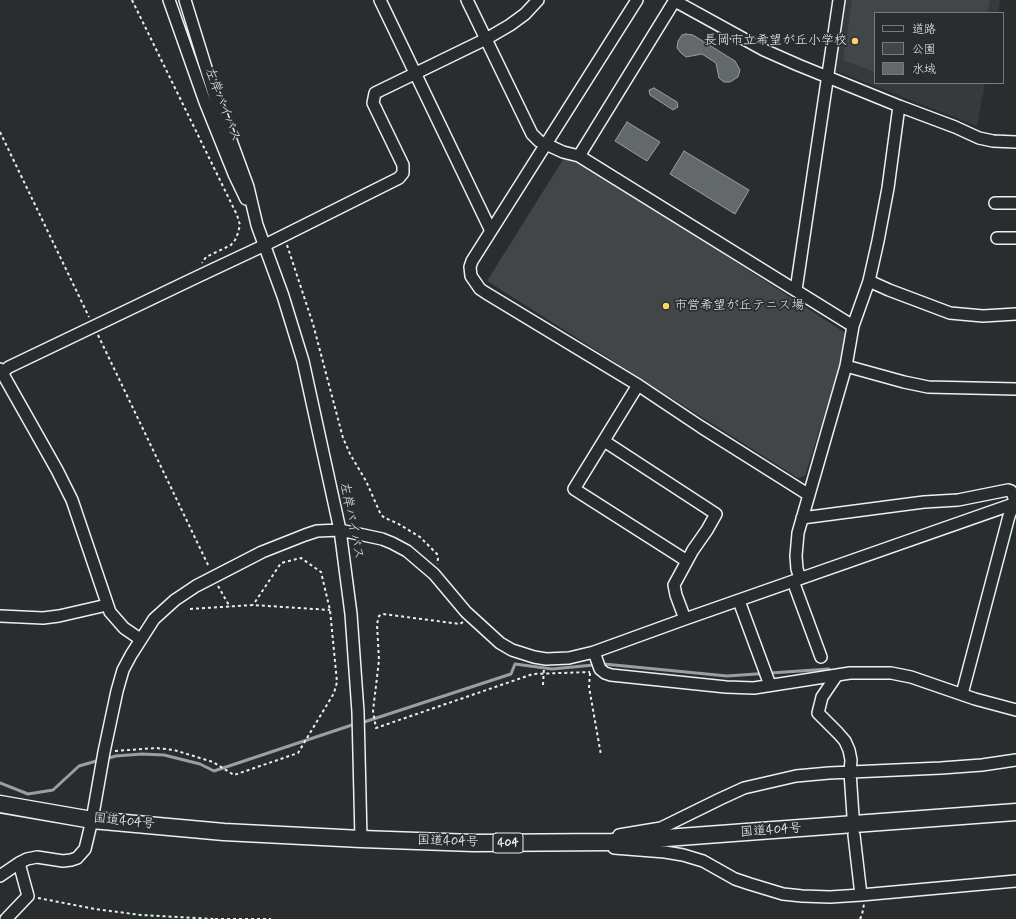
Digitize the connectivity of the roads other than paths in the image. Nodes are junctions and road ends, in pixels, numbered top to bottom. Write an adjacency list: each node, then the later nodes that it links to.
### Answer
1 (168, 0): 18 (street, 左岸バイパス)
2 (185, 0): 18 (street, 左岸バイパス)
3 (380, 0): 10 (street)
4 (467, 0): 9 (street)
5 (538, 0): 9 (street)
6 (637, 0): 14 (street)
7 (675, 0): 11 (street); 15 (street)
8 (839, 0): 11 (street)
9 (486, 39): 10 (street); 14 (street)
10 (415, 74): 19 (street); 22 (street)
11 (828, 77): 12 (street); 24 (street)
12 (899, 106): 13 (street); 23 (street)
13 (1016, 142)
14 (546, 145): 15 (street); 19 (street)
15 (579, 156): 24 (street)
16 (995, 203): 17 (street)
17 (1016, 203)
18 (254, 217): 22 (street, 左岸バイパス)
19 (490, 230): 29 (street)
20 (997, 238): 21 (street)
21 (1016, 238)
22 (265, 245): 28 (street); 35 (street, 左岸バイパス)
23 (869, 281): 25 (street); 26 (street)
24 (796, 290): 26 (street)
25 (1016, 314)
26 (853, 326): 27 (street)
27 (846, 366): 30 (street); 32 (street)
28 (1, 372): 39 (street)
29 (638, 385): 31 (street); 32 (street)
30 (1016, 389)
31 (604, 441): 36 (street); 36 (street)
32 (809, 495): 34 (street)
33 (1015, 504): 34 (street); 37 (street); 47 (street)
34 (802, 518): 37 (street)
35 (340, 530): 42 (street); 43 (street); 56 (street, 左岸バイパス)
36 (687, 561): 41 (street)
37 (797, 580): 38 (street); 44 (street)
38 (739, 600): 41 (street); 46 (street)
39 (107, 605): 40 (street); 42 (street)
40 (0, 616)
41 (685, 618): 43 (street)
42 (140, 639): 54 (street)
43 (594, 652): 46 (street)
44 (821, 657)
45 (837, 675): 46 (street); 47 (street); 50 (street)
46 (770, 685)
47 (962, 694): 48 (street)
48 (1016, 710)
49 (1016, 760): 50 (street)
50 (850, 772): 53 (street); 57 (street)
51 (0, 804): 54 (highway, 国道404号 / 404)
52 (1016, 812): 57 (highway, 国道404号 / 404)
53 (853, 816)
54 (92, 820): 56 (highway, 国道404号 / 404); 58 (street)
55 (854, 834): 61 (street)
56 (361, 839): 57 (highway, 国道404号 / 404)
57 (533, 843): 61 (street)
58 (19, 863): 59 (street); 62 (street)
59 (0, 876)
60 (1016, 881): 61 (street)
61 (861, 895)
62 (6, 919)

